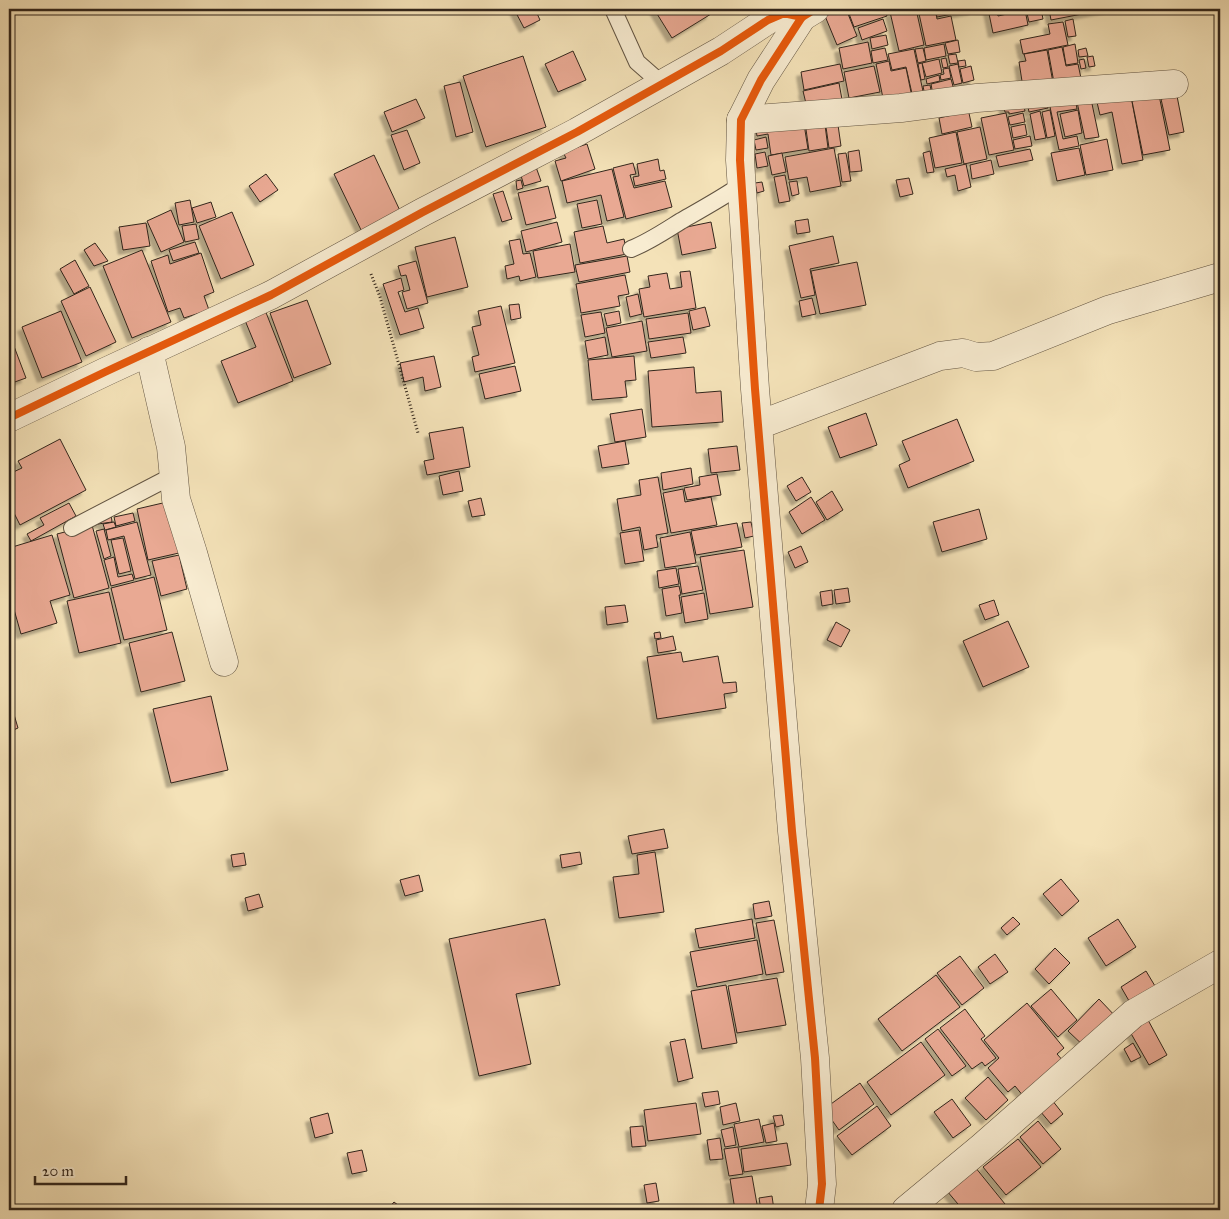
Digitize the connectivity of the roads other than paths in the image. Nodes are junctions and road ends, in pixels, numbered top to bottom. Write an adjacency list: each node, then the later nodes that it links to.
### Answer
1 (613, 9): 3 (lane)
2 (808, 13): 3 (street); 5 (street)
3 (662, 84): 9 (street)
4 (1174, 84): 5 (street)
5 (741, 120): 6 (street)
6 (741, 185): 7 (lane); 11 (street)
7 (631, 249)
8 (1220, 277): 11 (street)
9 (149, 351): 10 (street); 12 (street)
10 (9, 418)
11 (758, 425): 16 (street)
12 (174, 475): 13 (lane); 14 (street)
13 (72, 528)
14 (224, 662)
15 (1220, 964): 17 (street)
16 (820, 1210)
17 (906, 1210)

